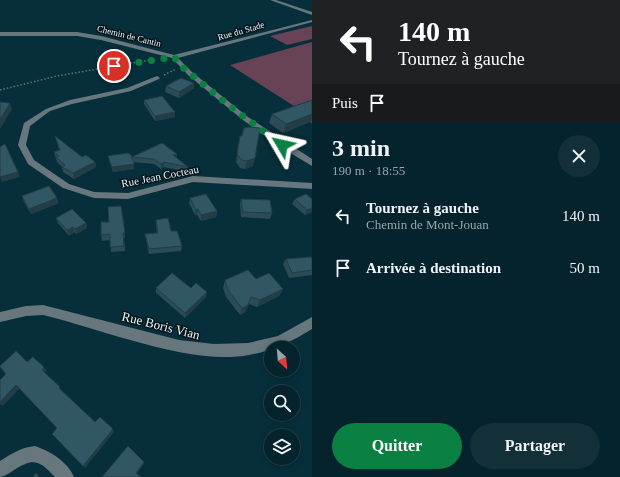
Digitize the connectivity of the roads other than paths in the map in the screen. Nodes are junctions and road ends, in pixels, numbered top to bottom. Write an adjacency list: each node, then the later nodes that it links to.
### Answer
1 (272, 0): 2 (street)
2 (312, 14)
3 (312, 22): 5 (street, Rue du Stade)
4 (0, 34): 5 (street, Chemin de Cantin)
5 (174, 57): 7 (street)
6 (157, 78): 8 (street, Rue Jean Cocteau)
7 (312, 162)
8 (312, 186)
9 (0, 317): 10 (street, Rue Boris Vian)
10 (312, 323)
11 (0, 470): 12 (street)
12 (66, 477)

